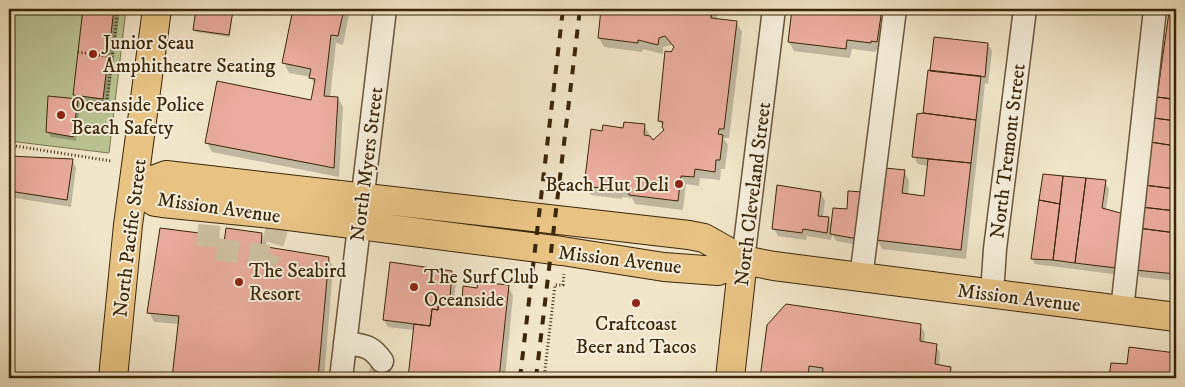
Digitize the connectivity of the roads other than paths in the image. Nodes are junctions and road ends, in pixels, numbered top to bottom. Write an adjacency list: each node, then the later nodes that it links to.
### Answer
1 (157, 9): 7 (main road, North Pacific Street)
2 (385, 9): 8 (street, North Myers Street)
3 (774, 9): 10 (street, North Cleveland Street)
4 (894, 9): 11 (street)
5 (1025, 9): 12 (street, North Tremont Street)
6 (1155, 9): 13 (street)
7 (134, 187): 8 (main road, Mission Avenue); 9 (main road, Mission Avenue); 17 (main road, North Pacific Street)
8 (362, 198): 9 (street, North Myers Street); 10 (main road, Mission Avenue)
9 (359, 226): 10 (main road, Mission Avenue); 15 (street, North Myers Street)
10 (743, 260): 11 (main road, Mission Avenue); 19 (main road, North Cleveland Street)
11 (861, 278): 12 (main road, Mission Avenue)
12 (992, 294): 13 (main road, Mission Avenue)
13 (1122, 310): 14 (main road, Mission Avenue)
14 (1176, 317)
15 (345, 343): 16 (street); 18 (street, North Myers Street)
16 (382, 361)
17 (113, 378)
18 (341, 378)
19 (730, 378)

